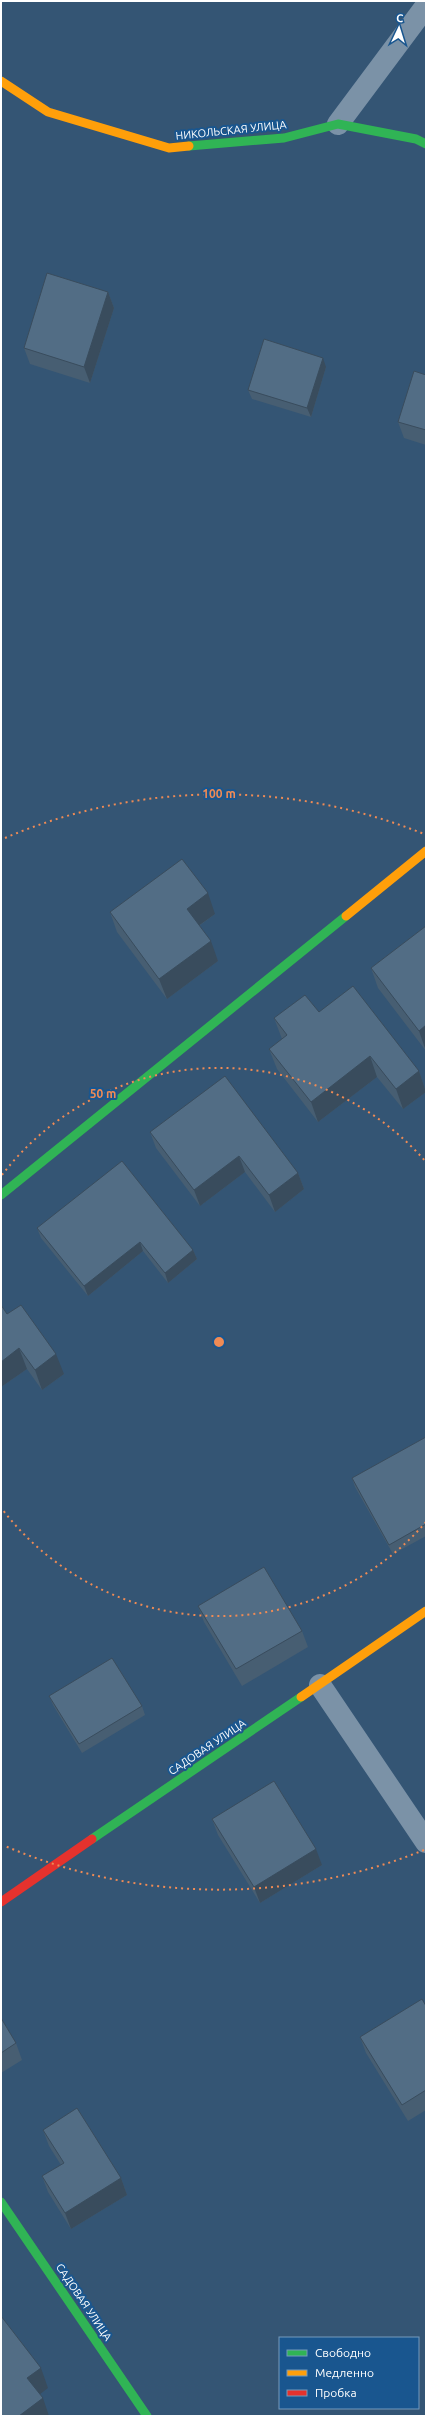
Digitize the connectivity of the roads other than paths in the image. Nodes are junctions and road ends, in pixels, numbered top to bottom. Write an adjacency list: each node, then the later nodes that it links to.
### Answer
1 (426, 6): 3 (street)
2 (1, 81): 3 (street, НИКОЛЬСКАЯ УЛИЦА)
3 (338, 124): 4 (street, НИКОЛЬСКАЯ УЛИЦА)
4 (426, 144)
5 (426, 850): 6 (street)
6 (1, 1195)
7 (426, 1611): 8 (street, САДОВАЯ УЛИЦА)
8 (320, 1685): 9 (street); 10 (street, САДОВАЯ УЛИЦА)
9 (426, 1842)
10 (1, 1902)
11 (1, 2202): 12 (street, САДОВАЯ УЛИЦА)
12 (147, 2416)

